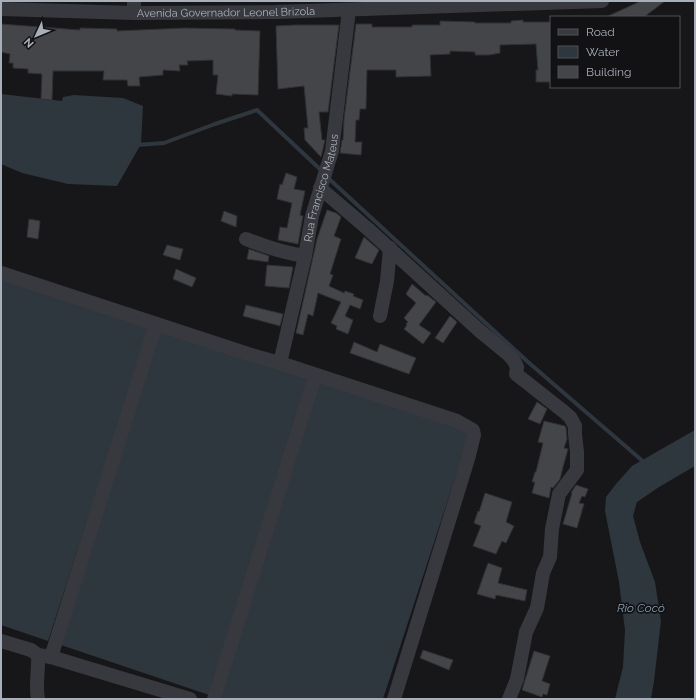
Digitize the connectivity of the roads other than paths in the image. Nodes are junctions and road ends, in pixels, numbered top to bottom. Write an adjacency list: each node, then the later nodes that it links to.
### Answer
1 (598, 1): 3 (street, Avenida Governador Leonel Brizola)
2 (510, 2): 3 (street, Avenida Governador Leonel Brizola); 4 (street, Avenida Governador Leonel Brizola)
3 (573, 2)
4 (441, 4): 9 (street, Avenida Governador Leonel Brizola)
5 (66, 6): 6 (street, Avenida Governador Leonel Brizola); 8 (street, Avenida Governador Leonel Brizola)
6 (134, 7): 7 (street, Avenida Governador Leonel Brizola)
7 (209, 7): 9 (street, Avenida Governador Leonel Brizola)
8 (1, 9)
9 (348, 10): 10 (street, Rua Francisco Mateus)
10 (320, 188): 12 (street); 13 (street, Rua Francisco Mateus)
11 (246, 239): 13 (street)
12 (390, 248): 15 (street); 25 (street)
13 (305, 256): 17 (street, Rua Francisco Mateus)
14 (1, 273): 16 (street)
15 (380, 316)
16 (156, 324): 17 (street); 20 (street)
17 (280, 364): 18 (street)
18 (315, 376): 23 (street); 24 (street)
19 (1, 641): 20 (street)
20 (45, 656): 21 (street); 22 (street)
21 (38, 699)
22 (190, 699)
23 (214, 699)
24 (394, 699)
25 (509, 699)

